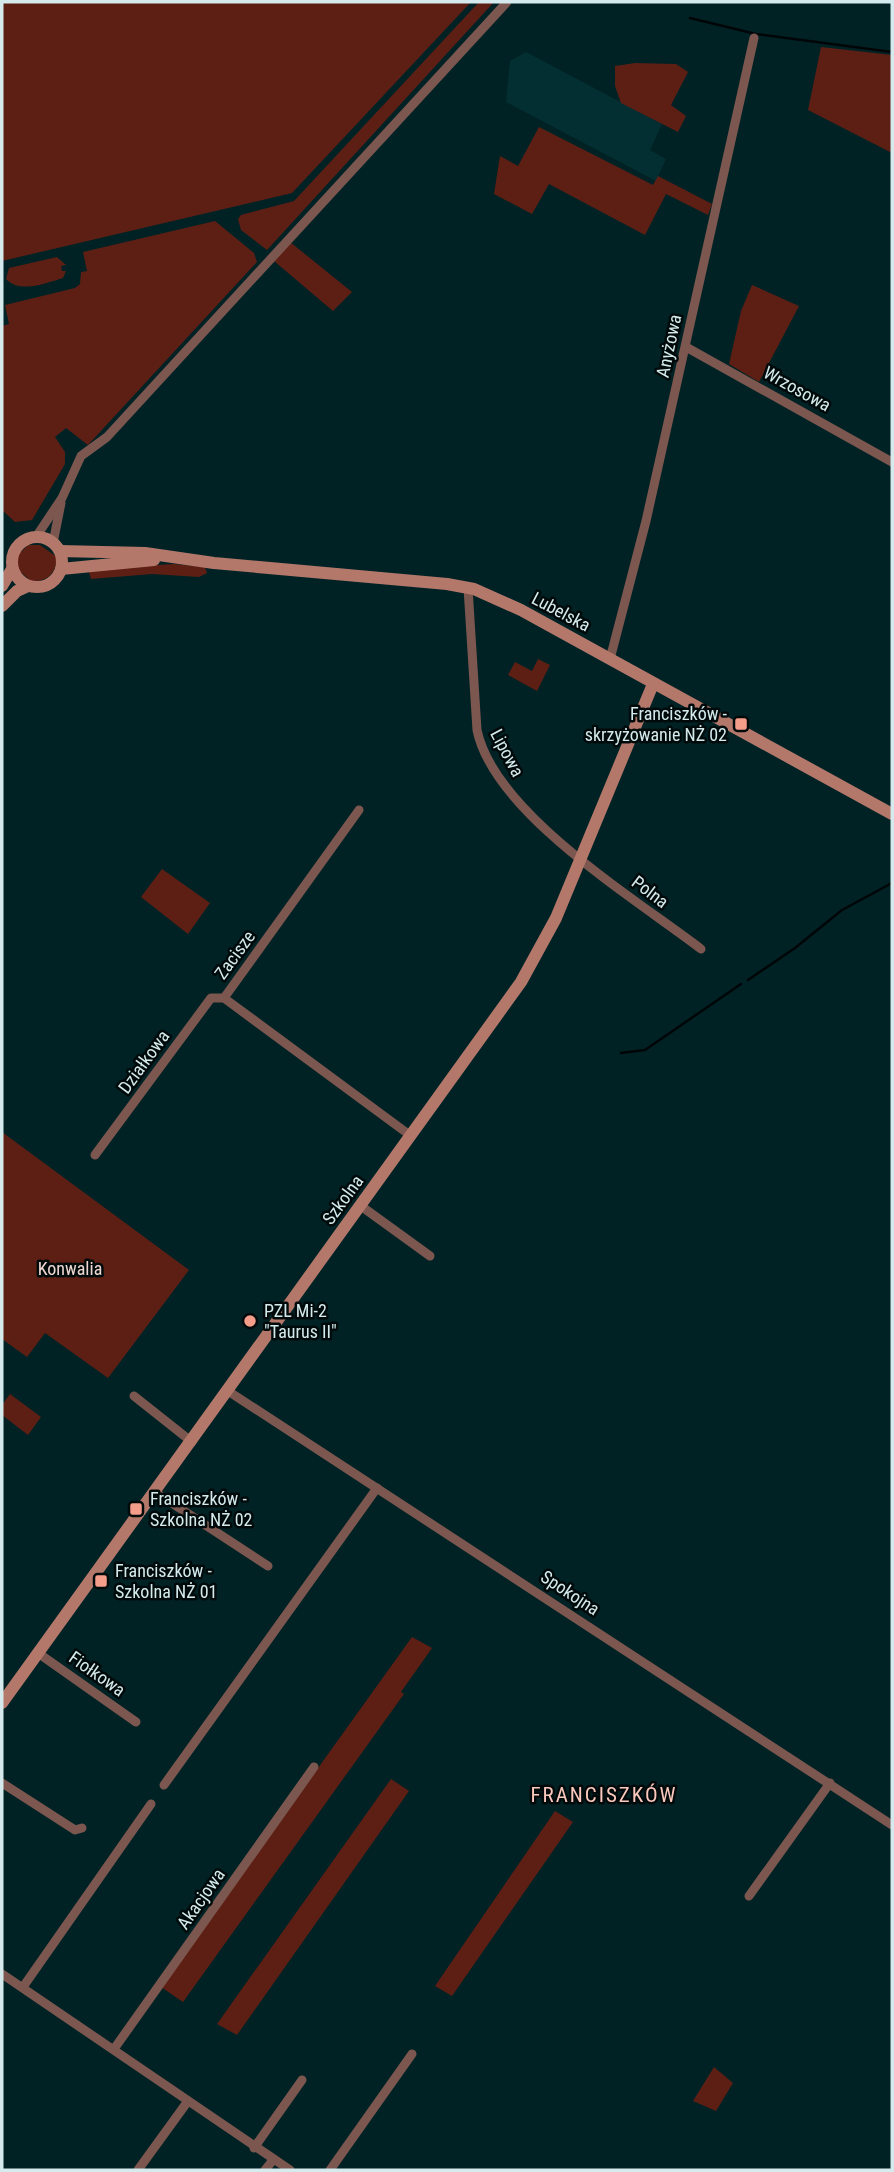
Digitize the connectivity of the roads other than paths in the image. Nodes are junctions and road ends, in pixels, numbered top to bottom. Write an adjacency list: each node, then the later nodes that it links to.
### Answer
1 (507, 2): 5 (street)
2 (754, 38): 3 (street, Anyżowa)
3 (685, 346): 4 (street, Wrzosowa); 15 (street, Anyżowa)
4 (892, 462)
5 (62, 498): 6 (street); 7 (street)
6 (36, 537): 7 (main road); 9 (main road)
7 (57, 547): 8 (main road, Lubelska); 10 (main road)
8 (175, 558): 10 (main road, Lubelska); 13 (main road, Lubelska)
9 (12, 569): 11 (main road); 12 (main road)
10 (61, 569): 12 (main road)
11 (2, 586)
12 (27, 586): 14 (main road)
13 (468, 588): 15 (main road, Lubelska); 19 (street, Lipowa)
14 (2, 606)
15 (610, 659): 16 (main road, Lubelska)
16 (653, 684): 18 (main road, Lubelska); 19 (main road, Szkolna)
17 (359, 810): 21 (street, Zacisze)
18 (892, 814)
19 (581, 860): 20 (street, Polna); 22 (main road, Szkolna)
20 (701, 949)
21 (224, 998): 22 (street, Zacisze); 23 (street, Działkowa)
22 (411, 1136): 24 (main road, Szkolna)
23 (95, 1155)
24 (360, 1206): 25 (street); 26 (main road, Szkolna)
25 (430, 1256)
26 (228, 1391): 28 (main road, Szkolna); 29 (street, Spokojna)
27 (134, 1396): 28 (street)
28 (192, 1442): 30 (main road, Szkolna)
29 (377, 1488): 37 (street, Spokojna); 38 (street)
30 (155, 1492): 31 (street); 32 (main road, Szkolna)
31 (268, 1566)
32 (38, 1653): 33 (main road, Szkolna); 34 (street, Fiołkowa)
33 (2, 1703)
34 (136, 1722)
35 (314, 1767): 45 (street, Akacjowa)
36 (2, 1783): 41 (street)
37 (830, 1783): 40 (street, Spokojna); 42 (street)
38 (164, 1785)
39 (151, 1804): 44 (street)
40 (892, 1825)
41 (82, 1828)
42 (749, 1896)
43 (2, 1974): 44 (street)
44 (23, 1987): 45 (street)
45 (114, 2049): 48 (street)
46 (412, 2054): 54 (street)
47 (302, 2080): 49 (street)
48 (188, 2101): 49 (street); 51 (street)
49 (254, 2148): 50 (street)
50 (273, 2160): 52 (street); 53 (street)
51 (138, 2170)
52 (265, 2170)
53 (290, 2170)
54 (330, 2170)

